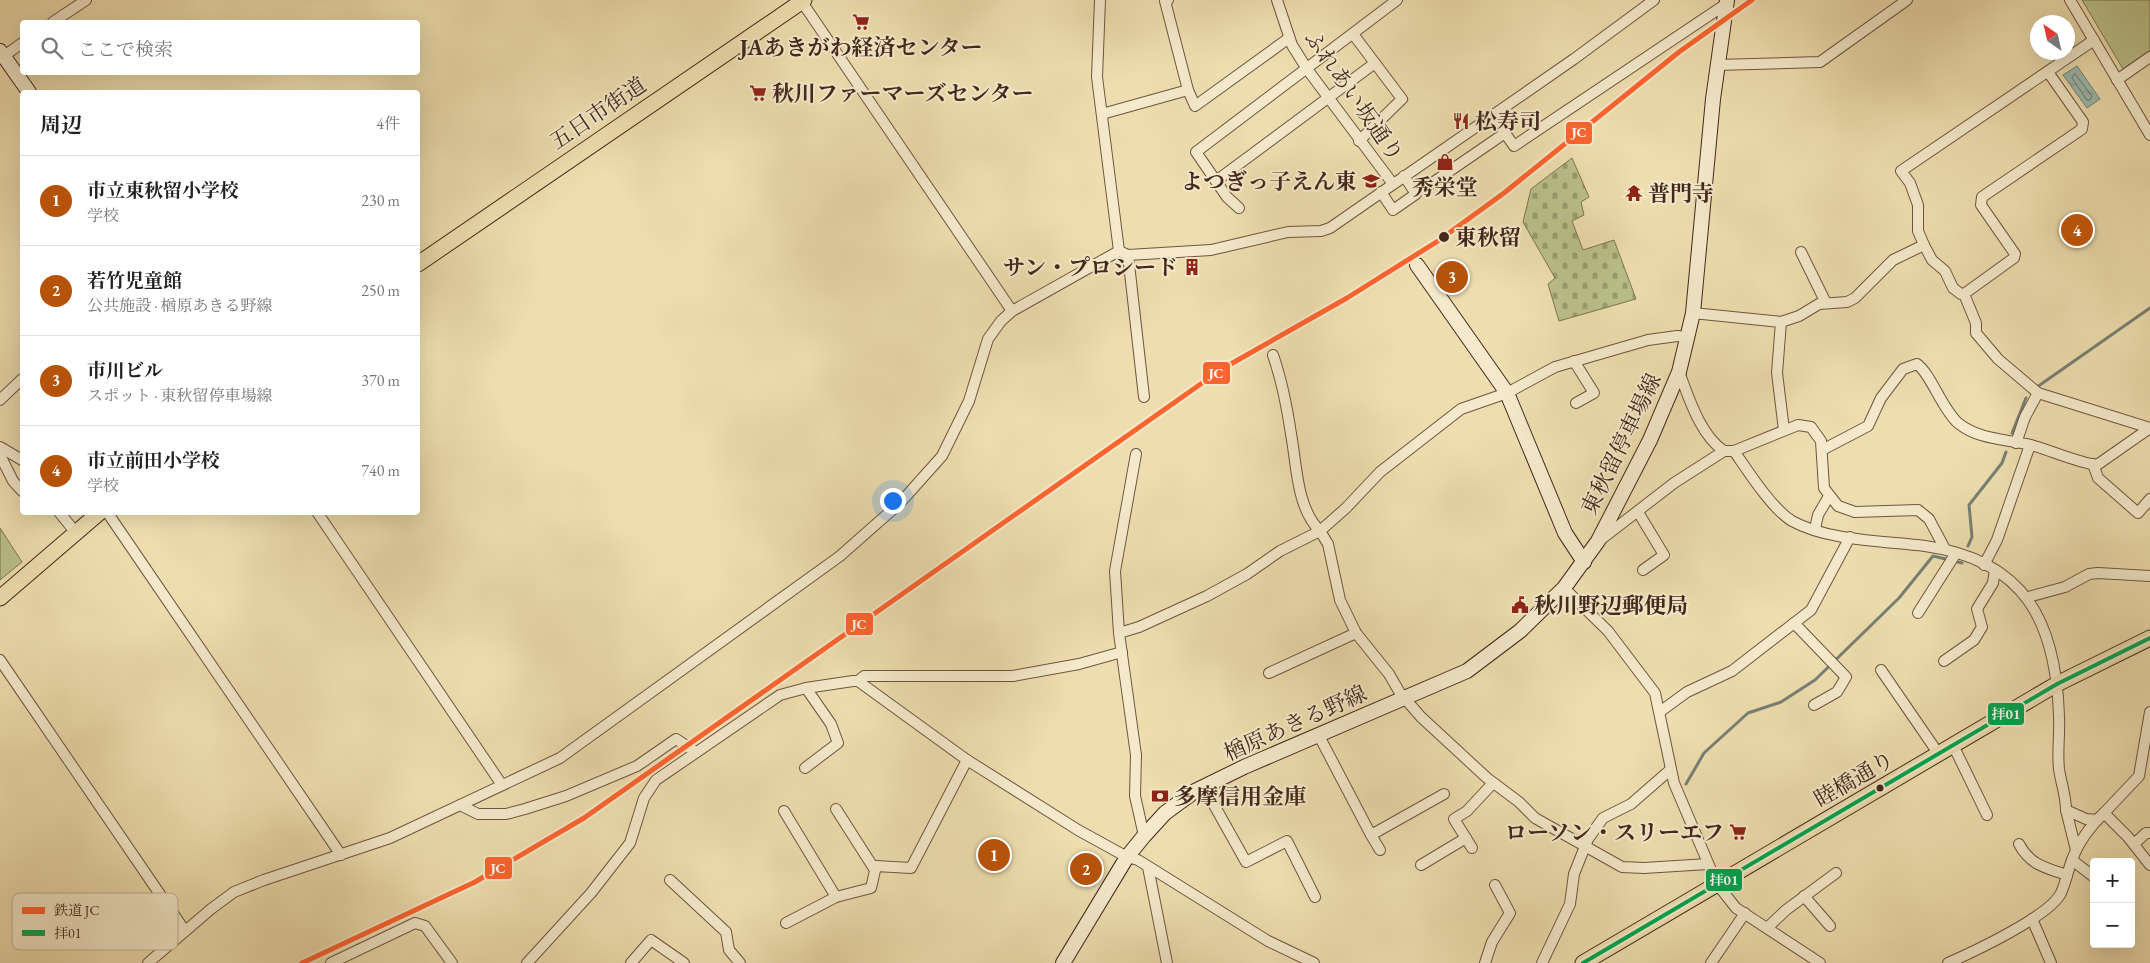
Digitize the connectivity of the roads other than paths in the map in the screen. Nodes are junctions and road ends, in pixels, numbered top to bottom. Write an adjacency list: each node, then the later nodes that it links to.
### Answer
1 (86, 0): 11 (street)
2 (1100, 0): 26 (street)
3 (1168, 0): 24 (street)
4 (1277, 0): 13 (street, ふれあい坂通り)
5 (1397, 0): 12 (street)
6 (1654, 0): 27 (street)
7 (1907, 0): 19 (street)
8 (2070, 0): 14 (street)
9 (803, 1): 40 (main road, 五日市街道); 44 (street)
10 (1726, 2): 19 (main road, 東秋留停車場線); 29 (street)
11 (56, 20)
12 (1353, 34): 18 (street); 20 (street)
13 (1290, 38): 20 (street, ふれあい坂通り); 24 (street)
14 (2094, 40): 21 (street); 22 (street)
15 (20, 44): 16 (street)
16 (2, 53): 23 (main road)
17 (2150, 57): 22 (street)
18 (1375, 63): 25 (street); 30 (street)
19 (1717, 65): 45 (main road, 東秋留停車場線)
20 (1307, 69): 25 (street, ふれあい坂通り); 32 (street)
21 (2048, 72): 37 (street); 42 (street)
22 (2117, 80): 28 (street)
23 (28, 90)
24 (1188, 90): 26 (street)
25 (1328, 98): 30 (street, ふれあい坂通り); 32 (street)
26 (1102, 114): 39 (street)
27 (1493, 115): 29 (street); 31 (street)
28 (2149, 131)
29 (1505, 133): 34 (street)
30 (1360, 141): 33 (street, ふれあい坂通り)
31 (1404, 176): 33 (street); 34 (street)
32 (1216, 181): 36 (street)
33 (1393, 184): 35 (street)
34 (1414, 191): 35 (street)
35 (1381, 192): 39 (street)
36 (1239, 208)
37 (1924, 245): 42 (street); 43 (street)
38 (1801, 252): 43 (street)
39 (1123, 253): 44 (street); 54 (street)
40 (420, 263)
41 (1417, 265): 52 (main road, 東秋留停車場線)
42 (1964, 294): 53 (street)
43 (1826, 303): 46 (street)
44 (1012, 311): 117 (street)
45 (1693, 313): 46 (street); 47 (main road, 東秋留停車場線)
46 (1781, 322): 57 (street)
47 (1688, 337): 49 (street); 50 (main road, 東秋留停車場線)
48 (1273, 355): 78 (street)
49 (1574, 361): 52 (street); 56 (street)
50 (1679, 372): 62 (street); 81 (main road, 東秋留停車場線)
51 (20, 381): 55 (street)
52 (1507, 393): 78 (street); 84 (main road, 東秋留停車場線)
53 (2038, 393): 58 (street); 67 (street)
54 (1144, 397)
55 (0, 400)
56 (1576, 403)
57 (1784, 430): 61 (street); 62 (street)
58 (2016, 443): 59 (street); 61 (street)
59 (2030, 445): 67 (street); 85 (street)
60 (0, 446): 65 (street)
61 (1822, 450): 70 (street)
62 (1729, 451): 72 (street); 77 (street)
63 (1136, 454): 94 (street)
64 (0, 455): 68 (street)
65 (20, 459)
66 (20, 464): 68 (street)
67 (2093, 464): 71 (street)
68 (13, 481): 69 (street)
69 (20, 490)
70 (1829, 496): 77 (street); 82 (street)
71 (2150, 499)
72 (1638, 512): 81 (street); 86 (street)
73 (60, 515): 79 (street)
74 (97, 515): 79 (main road)
75 (109, 515): 135 (street)
76 (319, 515): 117 (street)
77 (1815, 529): 80 (street)
78 (1320, 531): 94 (street); 95 (street)
79 (76, 533): 91 (main road)
80 (1850, 537): 82 (street); 93 (street)
81 (1598, 541): 84 (main road, 東秋留停車場線)
82 (1945, 549): 83 (street)
83 (1955, 554): 85 (street); 92 (street)
84 (1584, 562): 89 (main road, 楢原あきる野線)
85 (1984, 564): 87 (street)
86 (1643, 570)
87 (1995, 570): 90 (street); 99 (street)
88 (2150, 576): 90 (street)
89 (1564, 588): 105 (main road, 楢原あきる野線); 107 (street)
90 (2028, 597): 103 (street)
91 (0, 598)
92 (1918, 613)
93 (1794, 624): 106 (street); 107 (street)
94 (1119, 633): 97 (street)
95 (1356, 633): 101 (street); 105 (street)
96 (2150, 638): 103 (main road, 睦橋通り)
97 (1122, 652): 102 (street); 128 (street)
98 (0, 660): 149 (street)
99 (1944, 661)
100 (1881, 670): 112 (street)
101 (1269, 673)
102 (858, 681): 104 (street); 113 (street)
103 (2057, 684): 110 (main road, 睦橋通り); 122 (street)
104 (806, 688): 111 (street); 114 (street)
105 (1405, 699): 109 (main road, 楢原あきる野線); 116 (street)
106 (1814, 705)
107 (1661, 711): 115 (street)
108 (2150, 714): 125 (street)
109 (1318, 734): 118 (main road, 楢原あきる野線); 127 (street)
110 (1953, 745): 112 (main road, 睦橋通り); 124 (street)
111 (696, 752): 120 (street); 165 (street)
112 (1938, 754): 147 (main road, 睦橋通り)
113 (967, 760): 137 (street); 142 (street)
114 (805, 768)
115 (1670, 770): 132 (street); 138 (street)
116 (1493, 782): 129 (street); 132 (street)
117 (502, 785): 120 (street)
118 (1204, 787): 128 (main road, 楢原あきる野線); 152 (street)
119 (1444, 794): 127 (street)
120 (460, 806): 135 (street)
121 (836, 809): 142 (street)
122 (2066, 810): 125 (street); 136 (street)
123 (784, 811): 151 (street)
124 (1987, 815)
125 (2101, 816): 131 (street); 136 (street)
126 (2150, 833): 131 (street)
127 (1371, 835): 134 (street)
128 (1144, 836): 137 (main road, 楢原あきる野線)
129 (1466, 838): 133 (street); 139 (street)
130 (2019, 844): 145 (street)
131 (2134, 844): 140 (street)
132 (1584, 846): 138 (street); 173 (street)
133 (1472, 848)
134 (1380, 850)
135 (341, 855): 159 (street)
136 (2074, 855): 143 (street); 145 (street)
137 (1128, 857): 141 (street); 169 (main road, 楢原あきる野線)
138 (1708, 864): 147 (street)
139 (1421, 865)
140 (2150, 865)
141 (1148, 867): 170 (street); 171 (street)
142 (876, 870): 151 (street)
143 (2090, 873)
144 (1836, 874): 150 (street)
145 (2067, 875): 154 (street)
146 (670, 880): 168 (street)
147 (1717, 884): 153 (street); 174 (main road, 睦橋通り)
148 (1495, 885): 172 (street)
149 (159, 893)
150 (1804, 896): 157 (street); 158 (street)
151 (836, 897): 156 (street)
152 (1315, 897)
153 (1745, 913): 158 (street); 175 (street)
154 (2032, 919): 177 (street); 178 (street)
155 (178, 921): 159 (street)
156 (786, 923)
157 (1830, 926)
158 (1767, 928): 176 (street)
159 (185, 931): 160 (street)
160 (178, 937)
161 (163, 950): 163 (street)
162 (446, 961): 164 (street)
163 (148, 963)
164 (331, 963)
165 (527, 963)
166 (631, 963): 167 (street)
167 (684, 963)
168 (740, 963)
169 (1063, 963)
170 (1167, 963)
171 (1314, 963)
172 (1485, 963)
173 (1542, 963)
174 (1582, 963)
175 (1711, 963)
176 (1820, 963)
177 (1948, 963)
178 (2051, 963)

